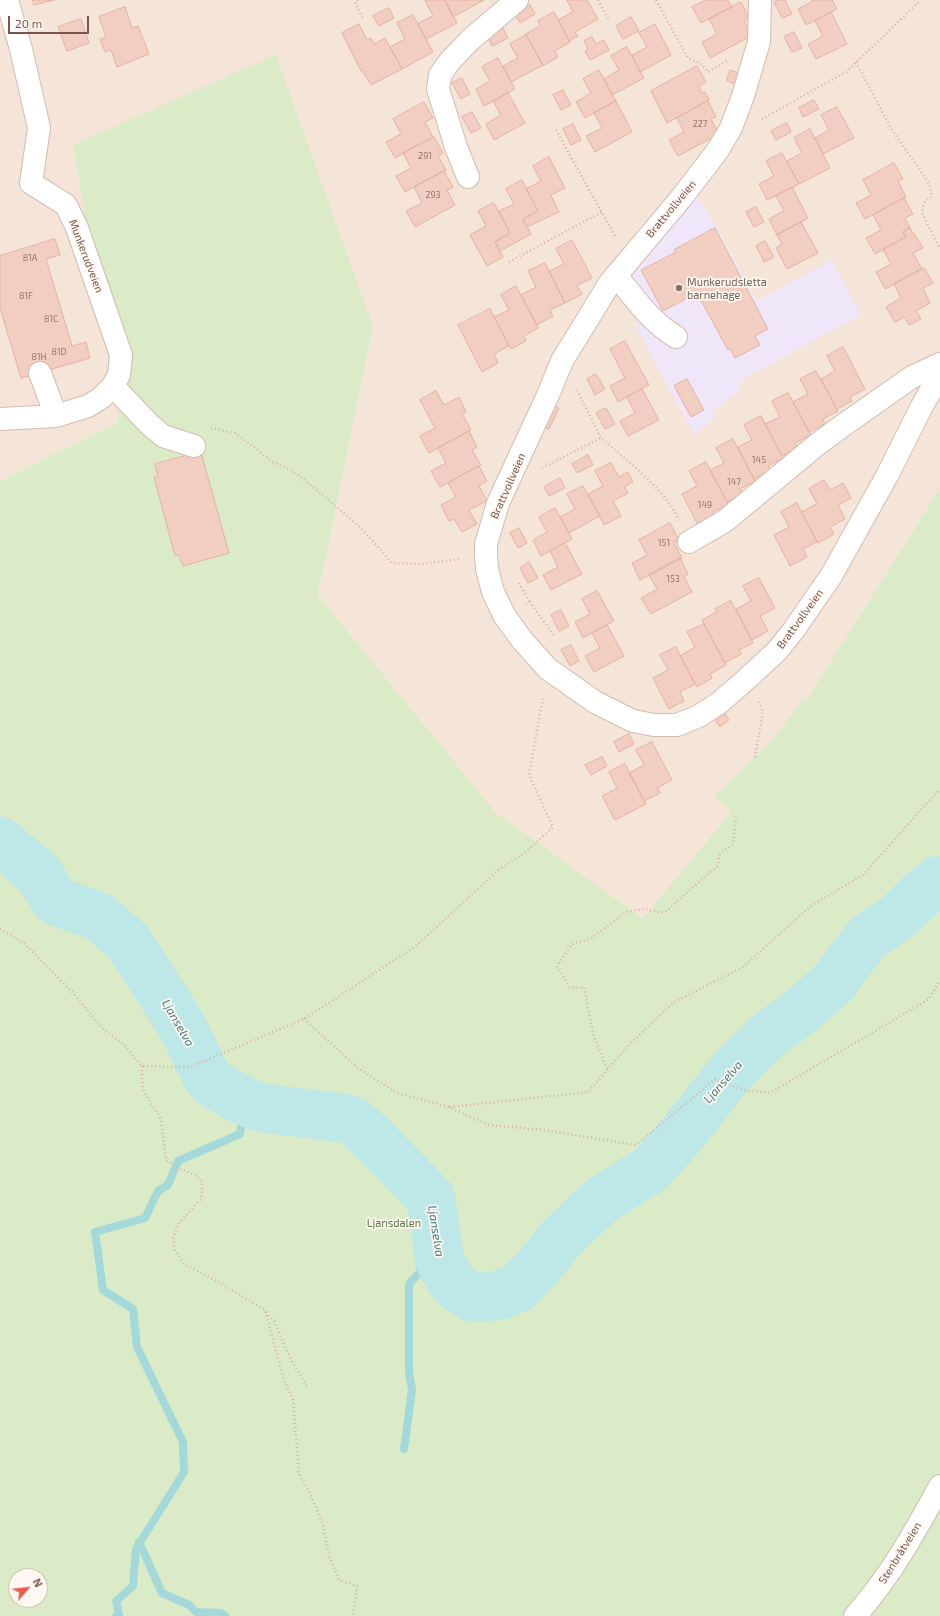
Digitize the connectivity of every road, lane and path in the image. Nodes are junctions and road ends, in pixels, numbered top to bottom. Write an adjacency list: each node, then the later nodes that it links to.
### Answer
1 (7, 0): 24 (street, Munkerudveien)
2 (358, 0): 8 (path)
3 (517, 0): 14 (street)
4 (598, 0): 9 (path)
5 (656, 0): 10 (path)
6 (760, 0): 10 (street, Brattvollveien)
7 (921, 0): 11 (path)
8 (363, 19)
9 (608, 20)
10 (759, 42): 12 (street, Brattvollveien)
11 (856, 62): 12 (path); 16 (path)
12 (731, 128): 18 (street, Brattvollveien)
13 (556, 130): 15 (path)
14 (468, 177)
15 (602, 212): 17 (path); 18 (path)
16 (940, 248)
17 (509, 262)
18 (622, 268): 19 (street); 20 (street, Brattvollveien)
19 (676, 337)
20 (562, 362): 28 (path); 32 (street, Brattvollveien)
21 (940, 364): 31 (street)
22 (40, 373): 25 (street)
23 (940, 374): 35 (street, Brattvollveien)
24 (113, 386): 25 (street, Munkerudveien); 29 (street)
25 (56, 416): 26 (street, Munkerudveien)
26 (0, 419)
27 (208, 427): 32 (path)
28 (601, 438): 30 (path); 31 (path)
29 (194, 446)
30 (540, 469)
31 (689, 542)
32 (486, 555): 35 (street, Brattvollveien)
33 (516, 579): 34 (path)
34 (530, 602)
35 (548, 669): 42 (path)
36 (757, 700): 37 (path)
37 (755, 757)
38 (940, 790): 44 (path)
39 (736, 817): 44 (path)
40 (0, 929): 43 (path)
41 (940, 980): 45 (path)
42 (304, 1019): 43 (path); 45 (path)
43 (142, 1066): 46 (path)
44 (607, 1069): 45 (path)
45 (449, 1107)
46 (265, 1310): 47 (path); 49 (path)
47 (308, 1388)
48 (940, 1486): 50 (street, Stenbråtveien)
49 (353, 1616)
50 (855, 1616)

